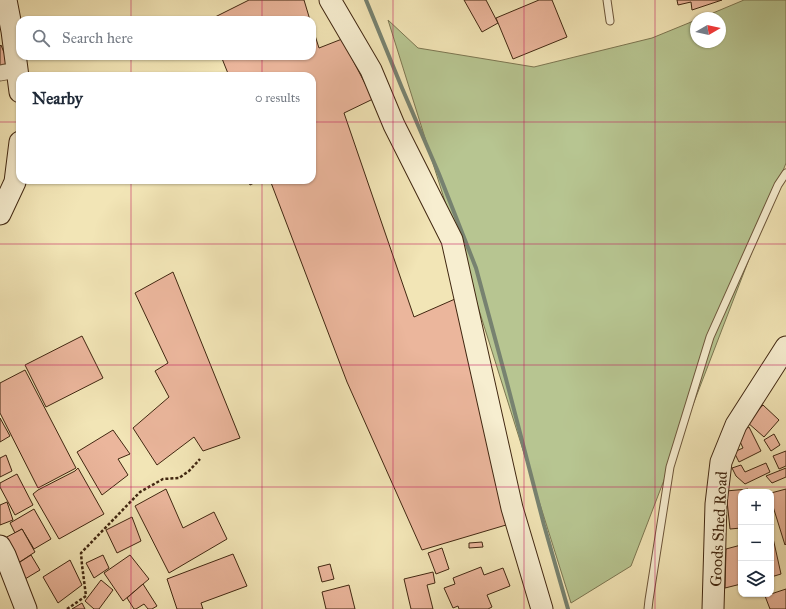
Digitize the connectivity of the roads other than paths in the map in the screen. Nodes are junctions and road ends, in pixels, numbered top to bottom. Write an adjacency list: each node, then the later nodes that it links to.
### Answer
1 (6, 0): 6 (street)
2 (330, 0): 13 (street)
3 (607, 0): 5 (lane)
4 (0, 2): 6 (street)
5 (610, 21)
6 (9, 72): 7 (street)
7 (16, 85)
8 (786, 173): 15 (lane)
9 (16, 174): 10 (street)
10 (0, 214)
11 (786, 347): 16 (street, Goods Shed Road)
12 (0, 546): 14 (street)
13 (540, 608)
14 (26, 609)
15 (648, 609)
16 (713, 609)

